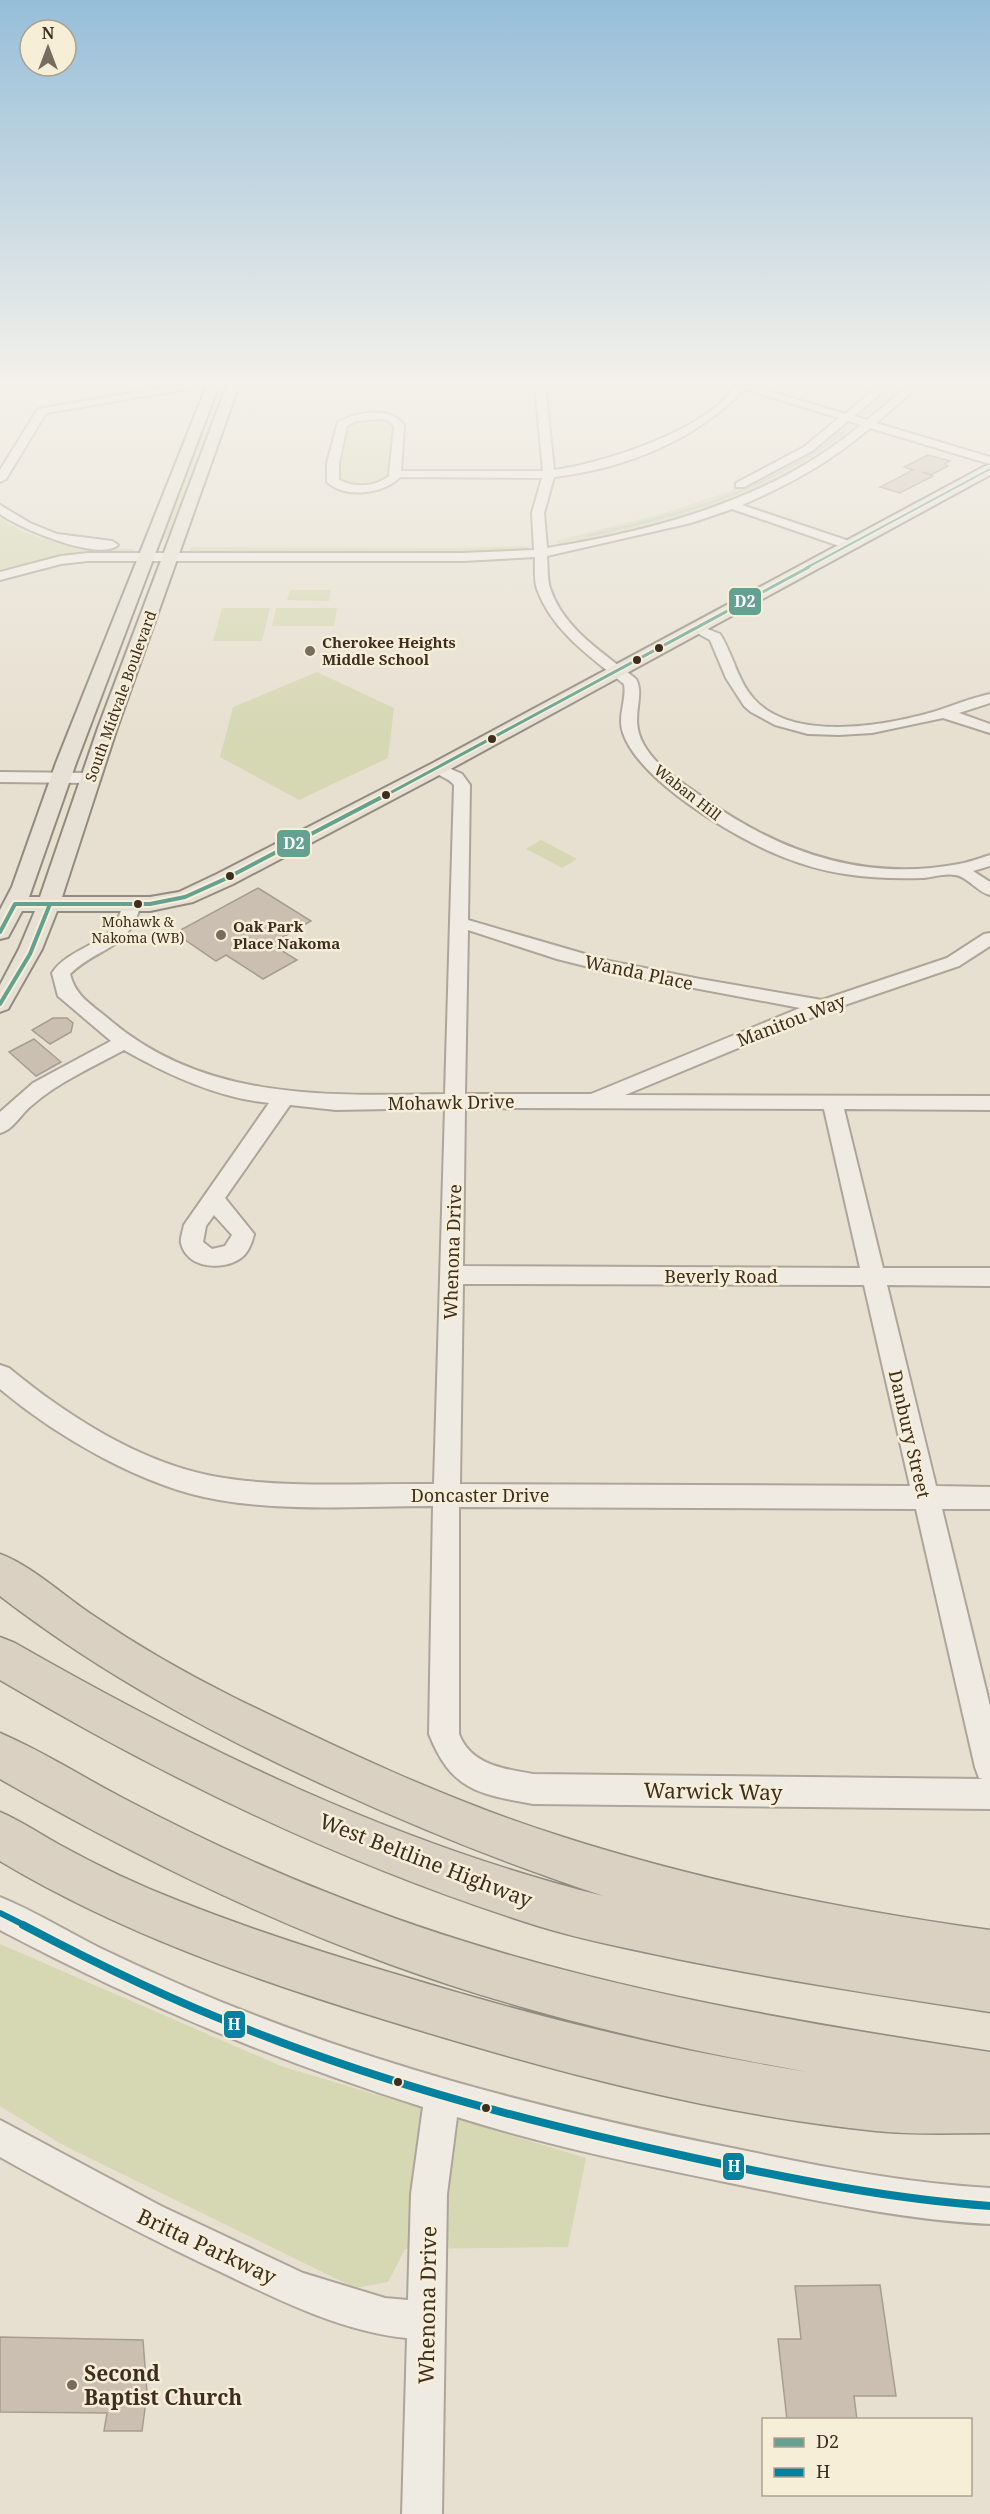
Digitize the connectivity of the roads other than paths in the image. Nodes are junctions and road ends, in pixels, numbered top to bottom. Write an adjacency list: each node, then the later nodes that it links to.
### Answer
1 (167, 502): 10 (main road, South Midvale Boulevard)
2 (191, 502): 11 (main road, South Midvale Boulevard)
3 (541, 502): 8 (street, Waban Hill)
4 (738, 502): 6 (street)
5 (927, 502): 9 (main road)
6 (732, 505): 8 (street); 9 (street)
7 (0, 509): 10 (street)
8 (544, 544): 11 (street); 14 (street, Waban Hill)
9 (848, 545): 13 (main road)
10 (148, 551): 11 (street); 12 (street); 20 (main road, South Midvale Boulevard)
11 (174, 551): 21 (main road, South Midvale Boulevard)
12 (0, 576)
13 (695, 628): 14 (main road); 16 (street)
14 (618, 669): 18 (main road); 23 (street, Waban Hill)
15 (990, 698): 16 (street)
16 (943, 714): 17 (street)
17 (990, 729)
18 (438, 768): 27 (main road); 28 (street, Whenona Drive)
19 (0, 777): 20 (street)
20 (61, 778): 21 (street); 25 (main road, South Midvale Boulevard)
21 (89, 778): 26 (main road, South Midvale Boulevard)
22 (990, 860): 23 (street, Waban Hill)
23 (959, 869): 24 (street)
24 (990, 890)
25 (8, 904): 26 (main road); 29 (main road, South Midvale Boulevard)
26 (50, 904): 27 (main road); 33 (main road, South Midvale Boulevard)
27 (132, 904): 35 (street, Mohawk Drive)
28 (460, 922): 34 (street, Wanda Place); 37 (street, Whenona Drive)
29 (0, 932)
30 (990, 938): 32 (street, Manitou Way)
31 (990, 961): 32 (street)
32 (953, 962): 34 (street, Manitou Way)
33 (0, 1004)
34 (823, 1006): 38 (street, Manitou Way)
35 (124, 1042): 36 (street, Mohawk Drive); 41 (street)
36 (284, 1098): 37 (street, Mohawk Drive); 42 (street)
37 (456, 1101): 38 (street, Mohawk Drive); 43 (street, Whenona Drive)
38 (590, 1101): 39 (street, Mohawk Drive)
39 (832, 1102): 40 (street, Mohawk Drive); 44 (street, Danbury Street)
40 (990, 1103)
41 (0, 1126)
42 (214, 1198)
43 (451, 1275): 44 (street, Beverly Road); 47 (street, Whenona Drive)
44 (874, 1277): 45 (street, Beverly Road); 48 (street, Danbury Street)
45 (990, 1277)
46 (0, 1375): 47 (street, Doncaster Drive)
47 (446, 1495): 48 (street, Doncaster Drive); 52 (street, Whenona Drive)
48 (925, 1497): 49 (street, Doncaster Drive); 54 (street, Danbury Street)
49 (990, 1498)
50 (0, 1572): 58 (highway)
51 (0, 1657): 59 (highway, West Beltline Highway)
52 (448, 1749): 55 (street, Warwick Way)
53 (0, 1755): 60 (highway)
54 (990, 1767)
55 (990, 1794)
56 (0, 1835): 62 (highway)
57 (0, 1913): 61 (street)
58 (990, 1954)
59 (990, 1988)
60 (990, 2078)
61 (442, 2097): 64 (street); 65 (street, Whenona Drive)
62 (990, 2108)
63 (0, 2138): 65 (street, Britta Parkway)
64 (990, 2206)
65 (426, 2321): 66 (street, Whenona Drive)
66 (422, 2514)

